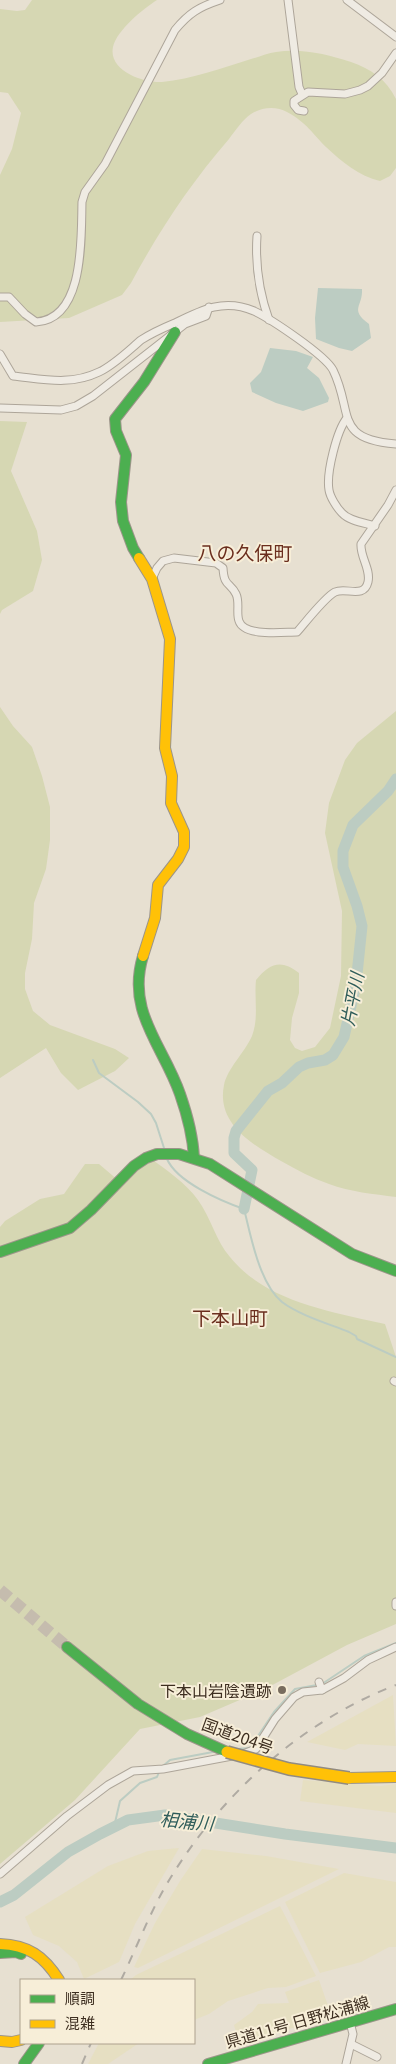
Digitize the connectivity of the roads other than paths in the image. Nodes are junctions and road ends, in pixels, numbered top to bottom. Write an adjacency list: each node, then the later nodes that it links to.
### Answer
1 (220, 0): 9 (street)
2 (288, 0): 6 (street)
3 (347, 0): 4 (street)
4 (396, 37)
5 (396, 53): 6 (street)
6 (302, 94): 7 (street)
7 (304, 112)
8 (257, 236): 11 (street)
9 (0, 297)
10 (209, 307): 11 (street); 12 (street); 13 (street)
11 (269, 320): 15 (street)
12 (175, 332): 14 (street); 19 (main road)
13 (0, 354)
14 (0, 408)
15 (347, 418): 16 (street); 18 (street)
16 (396, 444)
17 (396, 490): 18 (street)
18 (375, 526): 19 (street)
19 (152, 579): 20 (main road)
20 (194, 1158): 21 (main road); 22 (main road)
21 (0, 1252)
22 (396, 1271)
23 (396, 1602): 24 (street)
24 (396, 1606)
25 (67, 1647): 29 (main road, 国道204号, bridge)
26 (396, 1647): 28 (street)
27 (319, 1682): 28 (street)
28 (322, 1690): 30 (street)
29 (396, 1777)
30 (0, 1874)
31 (0, 1944): 34 (main road)
32 (0, 1953): 33 (main road)
33 (49, 1979)
34 (58, 1979)
35 (396, 2009): 36 (main road, 県道11号 日野松浦線)
36 (350, 2022): 40 (street); 43 (main road, 県道11号 日野松浦線)
37 (20, 2040): 38 (main road)
38 (0, 2041)
39 (38, 2044): 42 (main road)
40 (351, 2044): 41 (street); 44 (street)
41 (377, 2057)
42 (24, 2064)
43 (208, 2064)
44 (346, 2064)

